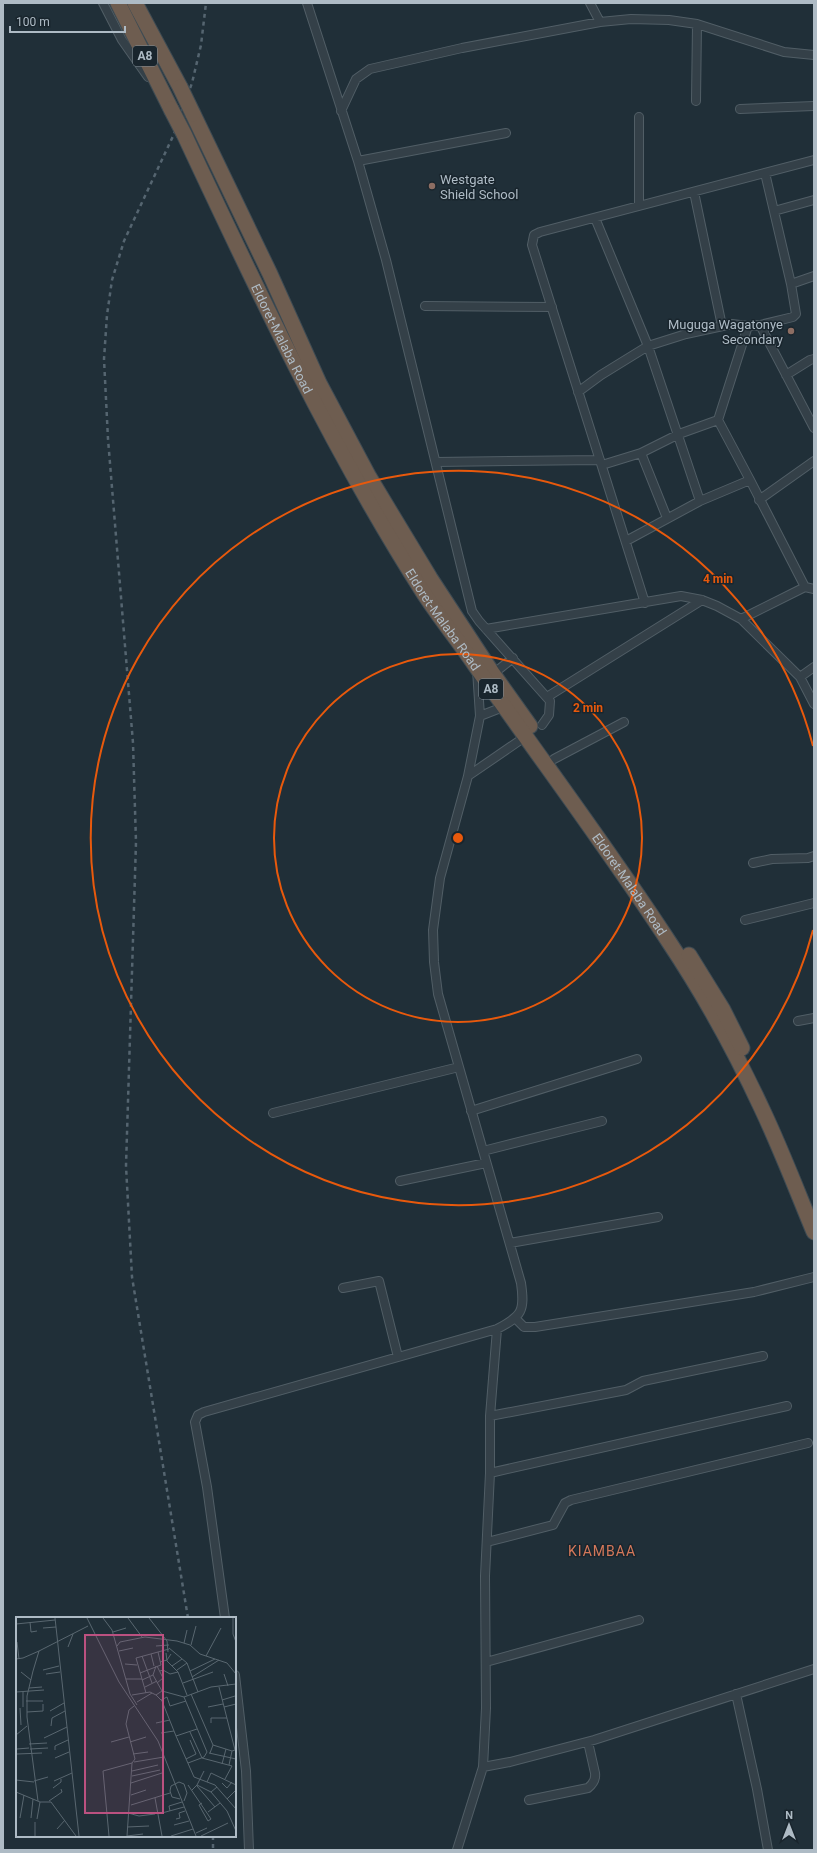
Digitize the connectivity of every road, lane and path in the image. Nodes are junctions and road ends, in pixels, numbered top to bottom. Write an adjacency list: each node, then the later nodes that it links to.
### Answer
1 (103, 3): 11 (street)
2 (118, 3): 11 (highway, A8)
3 (135, 3): 56 (highway, Eldoret-Malaba Road / A8, bridge)
4 (307, 3): 13 (street)
5 (590, 3): 6 (street)
6 (600, 22): 7 (street); 13 (street)
7 (697, 24): 8 (street); 9 (street)
8 (814, 56)
9 (696, 101)
10 (814, 106): 12 (street)
11 (171, 109): 54 (highway, Eldoret-Malaba Road / A8, bridge)
12 (740, 109)
13 (341, 111): 17 (street)
14 (639, 117): 21 (street)
15 (506, 133): 17 (street)
16 (814, 160): 18 (street)
17 (358, 161): 40 (street)
18 (765, 173): 19 (street); 22 (street)
19 (694, 192): 21 (street); 29 (street)
20 (814, 200): 22 (street)
21 (639, 206): 23 (street)
22 (774, 211): 25 (street)
23 (595, 218): 27 (street); 31 (street)
24 (814, 276): 25 (street)
25 (791, 284): 28 (street)
26 (425, 306): 27 (street)
27 (552, 307): 34 (street)
28 (760, 325): 30 (street); 33 (street)
29 (722, 326): 30 (street); 31 (street)
30 (748, 326): 35 (street)
31 (648, 346): 34 (street); 37 (street)
32 (813, 359): 33 (street)
33 (786, 375): 36 (street)
34 (578, 392): 41 (street)
35 (718, 420): 37 (street); 42 (street)
36 (814, 428)
37 (679, 434): 38 (street); 44 (street)
38 (641, 453): 41 (street); 45 (street)
39 (814, 461): 43 (street)
40 (436, 462): 41 (street); 52 (street)
41 (601, 463): 46 (street)
42 (750, 480): 43 (street); 44 (street)
43 (759, 500): 47 (street)
44 (700, 501): 45 (street)
45 (667, 518): 46 (street)
46 (626, 540): 50 (street)
47 (805, 587): 48 (street); 51 (street)
48 (814, 589)
49 (702, 600): 50 (street); 51 (street); 58 (street)
50 (645, 603): 52 (street)
51 (741, 619): 57 (street)
52 (486, 629): 53 (street)
53 (513, 658): 56 (street); 58 (street)
54 (476, 667): 60 (highway, Eldoret-Malaba Road / A8); 61 (street)
55 (814, 667): 57 (street)
56 (493, 674): 65 (highway, Eldoret-Malaba Road / A8)
57 (800, 677): 59 (street)
58 (547, 697): 63 (street)
59 (814, 704)
60 (503, 707): 61 (street); 83 (highway, Eldoret-Malaba Road / A8)
61 (480, 716): 66 (street)
62 (624, 722): 65 (street)
63 (542, 725)
64 (519, 741): 66 (street)
65 (554, 759): 81 (highway, Eldoret-Malaba Road / A8)
66 (468, 776): 74 (street)
67 (814, 856): 68 (street)
68 (753, 863)
69 (814, 903): 70 (street)
70 (745, 920)
71 (814, 1018): 72 (street)
72 (798, 1021)
73 (637, 1059): 75 (street)
74 (459, 1067): 75 (street); 76 (street)
75 (472, 1111): 78 (street)
76 (273, 1113)
77 (602, 1121): 78 (street)
78 (483, 1151): 79 (street)
79 (486, 1163): 80 (street); 84 (street)
80 (400, 1181)
81 (814, 1208)
82 (658, 1217): 84 (street)
83 (814, 1232)
84 (510, 1243): 87 (street)
85 (814, 1278): 87 (street)
86 (343, 1288): 89 (street)
87 (516, 1319): 88 (street)
88 (497, 1329): 89 (street); 92 (street)
89 (398, 1356): 96 (street)
90 (763, 1356): 92 (street)
91 (787, 1406): 94 (street)
92 (490, 1416): 94 (street)
93 (808, 1443): 95 (street)
94 (490, 1473): 95 (street)
95 (486, 1542): 98 (street)
96 (225, 1617)
97 (639, 1620): 98 (street)
98 (486, 1662): 103 (street)
99 (814, 1669): 101 (street)
100 (236, 1684): 105 (street)
101 (736, 1694): 102 (street); 107 (street)
102 (588, 1742): 103 (street); 104 (street)
103 (483, 1767): 106 (street)
104 (529, 1800)
105 (249, 1850)
106 (457, 1850)
107 (768, 1850)

